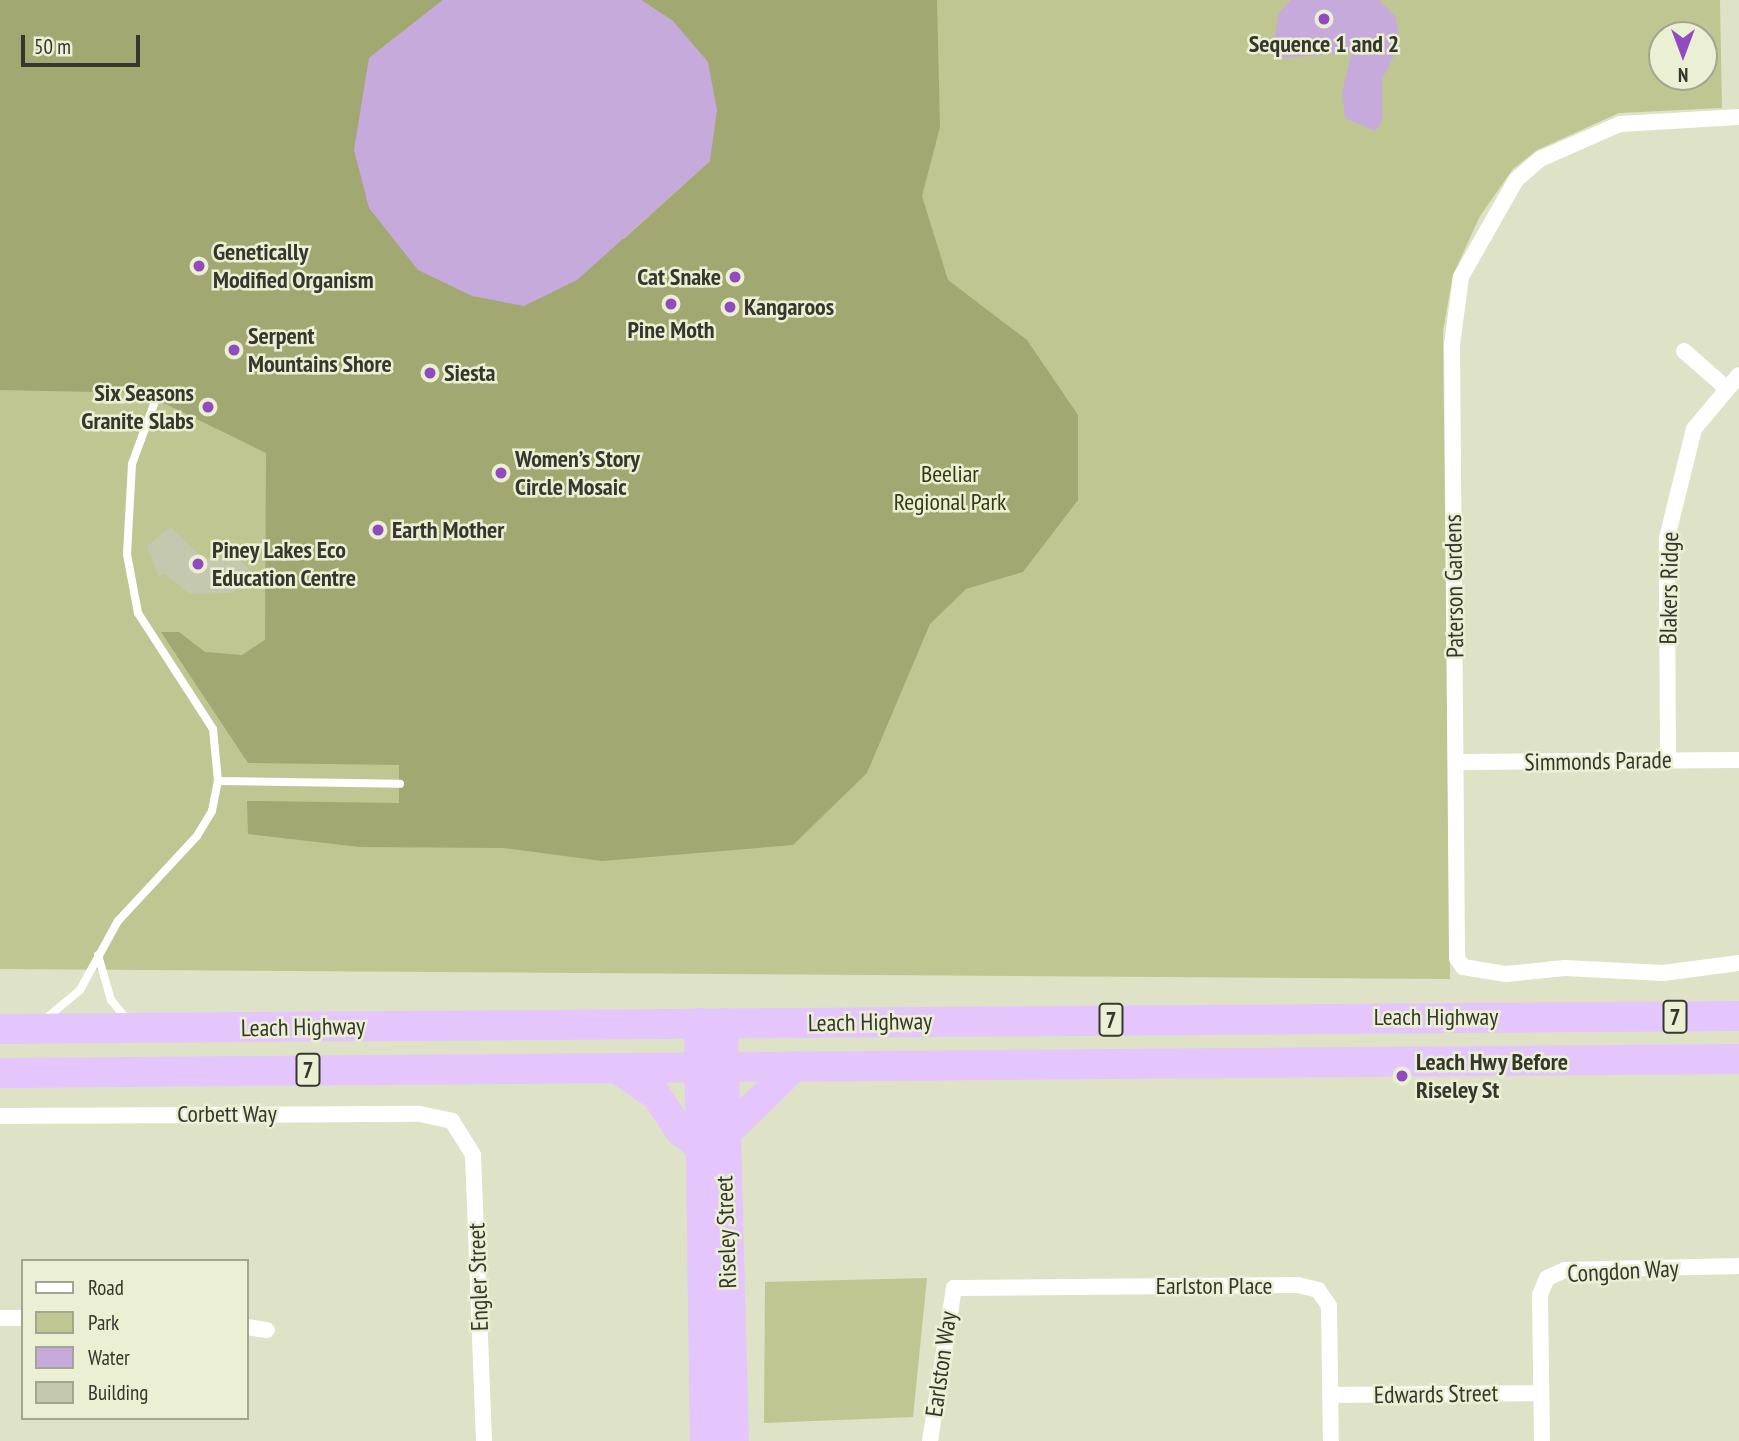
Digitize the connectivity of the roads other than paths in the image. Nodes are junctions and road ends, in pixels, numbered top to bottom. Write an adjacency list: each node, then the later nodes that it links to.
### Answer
1 (1739, 117): 8 (street, Paterson Gardens)
2 (1684, 351): 4 (street)
3 (1739, 375): 4 (street, Blakers Ridge)
4 (1725, 387): 6 (street, Blakers Ridge)
5 (157, 396): 9 (lane)
6 (1668, 760): 7 (street, Simmonds Parade); 8 (street, Simmonds Parade)
7 (1739, 760)
8 (1457, 762): 12 (street, Paterson Gardens)
9 (218, 781): 10 (lane); 11 (lane)
10 (400, 784)
11 (98, 955): 18 (lane); 19 (lane)
12 (1739, 964)
13 (1500, 1016): 15 (highway, Leach Highway / 7); 16 (highway, Leach Highway / 7); 22 (highway)
14 (1739, 1016): 15 (highway, Leach Highway / 7)
15 (1612, 1017): 20 (highway)
16 (711, 1023): 19 (highway, Leach Highway / 7); 24 (highway, Riseley Street)
17 (0, 1029): 18 (highway, Leach Highway / 7)
18 (30, 1029): 19 (highway, Leach Highway / 7)
19 (134, 1029)
20 (1739, 1044)
21 (1739, 1059): 22 (highway, Leach Highway / 7)
22 (1500, 1060): 23 (highway, Leach Highway / 7)
23 (795, 1066): 24 (highway, Leach Highway / 7); 29 (highway)
24 (711, 1067): 25 (highway, Leach Highway / 7); 29 (highway, Riseley Street)
25 (616, 1068): 26 (highway, Leach Highway / 7); 29 (highway)
26 (0, 1073)
27 (0, 1116): 28 (street, Corbett Way)
28 (452, 1121): 39 (street, Engler Street)
29 (712, 1140): 38 (highway, Riseley Street); 40 (highway, Riseley Street)
30 (1739, 1266): 36 (street, Congdon Way)
31 (954, 1288): 37 (street, Earlston Place); 41 (street, Earlston Way)
32 (0, 1318): 33 (street)
33 (21, 1318)
34 (248, 1327): 35 (street)
35 (267, 1330)
36 (1540, 1393): 37 (street, Edwards Street); 43 (street, Congdon Way)
37 (1331, 1395): 42 (street, Earlston Place)
38 (701, 1436)
39 (484, 1441)
40 (734, 1441)
41 (930, 1441)
42 (1331, 1441)
43 (1542, 1441)

